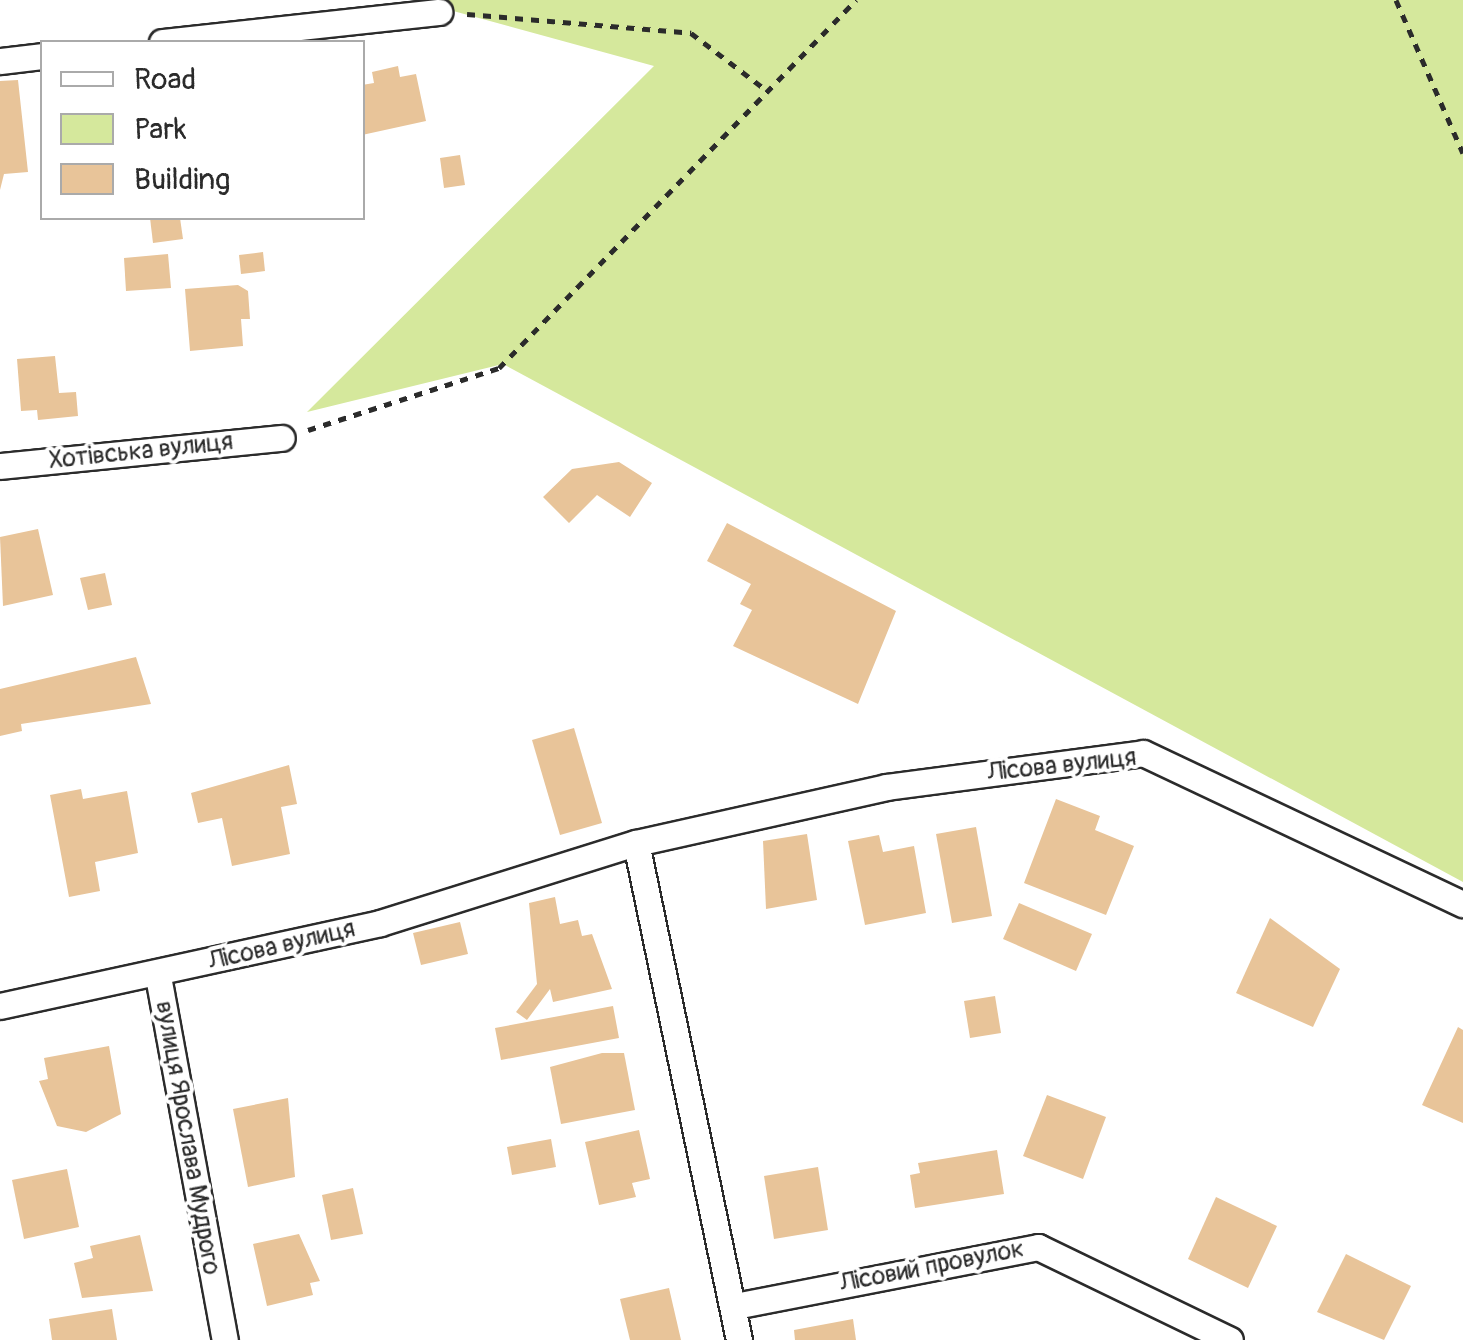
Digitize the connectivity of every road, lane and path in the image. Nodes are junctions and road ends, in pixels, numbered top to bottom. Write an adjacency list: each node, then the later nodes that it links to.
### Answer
1 (856, 0): 7 (path)
2 (1396, 0): 8 (path)
3 (439, 12): 4 (street); 7 (path)
4 (180, 40)
5 (40, 56): 6 (street)
6 (0, 60)
7 (766, 91): 9 (path)
8 (1463, 152)
9 (282, 438): 10 (street, Хотівська вулиця)
10 (0, 466)
11 (636, 842): 12 (street, Лісова вулиця); 13 (street, Лісова вулиця); 15 (street)
12 (1463, 904)
13 (158, 976): 14 (street, вулиця Ярослава Мудрого); 16 (street, вулиця Ярослава Мудрого)
14 (0, 1006)
15 (735, 1306): 17 (street); 18 (street, Лісовий провулок)
16 (225, 1340)
17 (739, 1340)
18 (1230, 1340)

